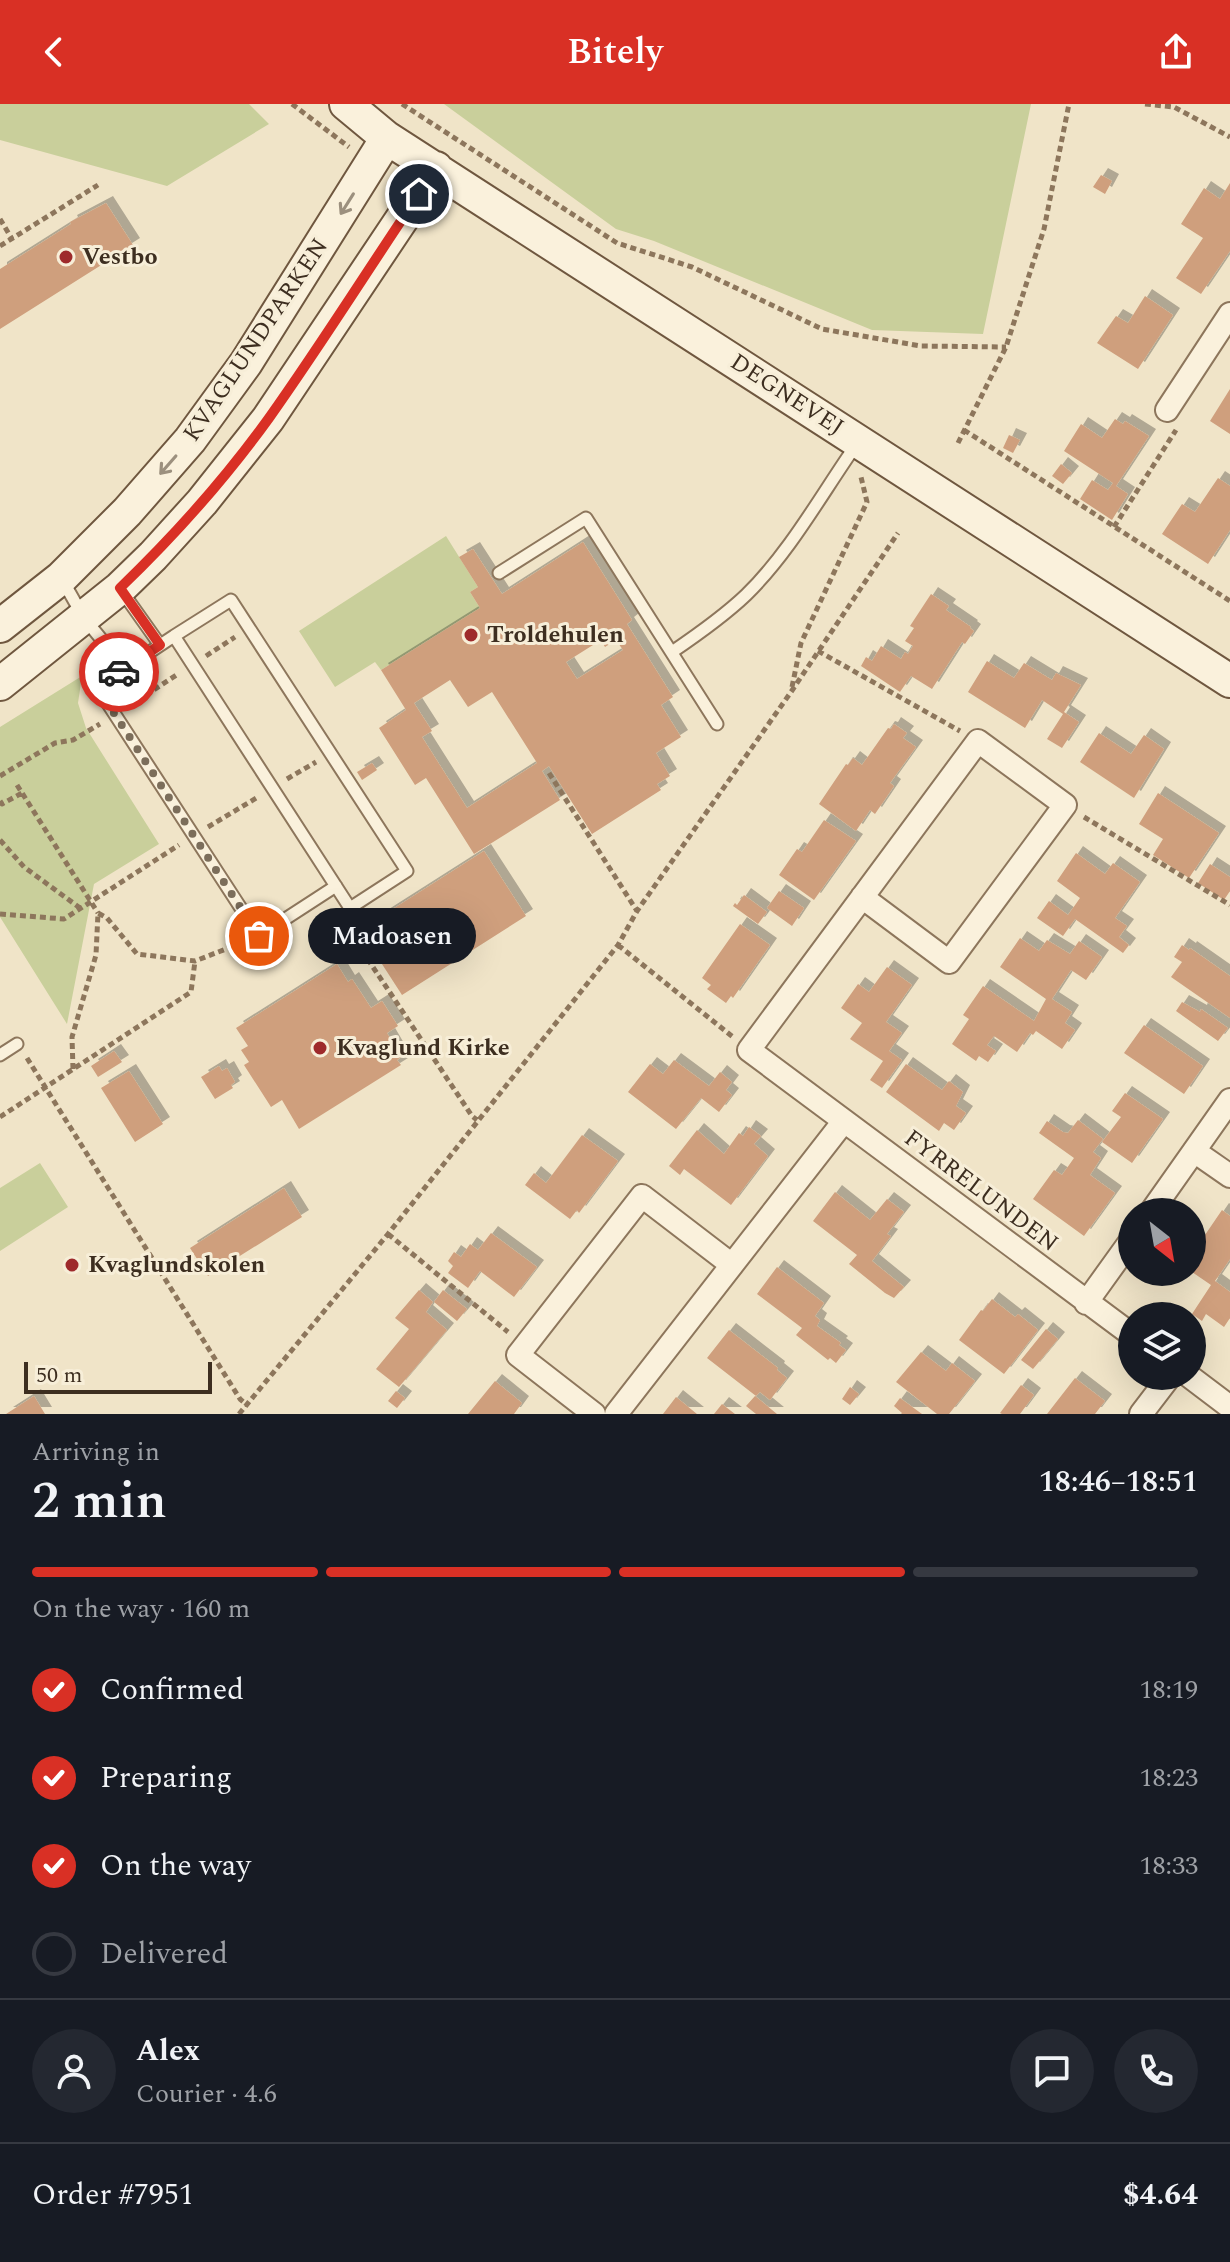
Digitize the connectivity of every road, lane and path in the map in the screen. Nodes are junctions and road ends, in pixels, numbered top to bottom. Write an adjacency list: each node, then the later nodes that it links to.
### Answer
1 (346, 104): 6 (street, DEGNEVEJ)
2 (402, 104): 13 (path)
3 (1069, 104): 13 (path)
4 (1145, 104): 5 (path)
5 (1230, 137)
6 (387, 138): 7 (street, DEGNEVEJ); 22 (street, KVAGLUNDPARKEN, one-way to 22)
7 (436, 168): 16 (street, DEGNEVEJ); 23 (street, KVAGLUNDPARKEN)
8 (98, 185): 10 (path)
9 (0, 219): 10 (path)
10 (12, 239): 11 (path)
11 (0, 246)
12 (1230, 314): 14 (street)
13 (1006, 347): 15 (path)
14 (1167, 410): 19 (path)
15 (964, 430): 17 (path); 19 (path)
16 (859, 441): 30 (lane); 32 (street, DEGNEVEJ)
17 (958, 443)
18 (867, 502): 34 (path)
19 (1114, 527): 24 (path)
20 (898, 533): 29 (path)
21 (499, 573): 30 (lane)
22 (61, 578): 25 (lane); 26 (street, KVAGLUNDPARKEN)
23 (120, 588): 25 (street, KVAGLUNDPARKEN); 28 (lane)
24 (1230, 601)
25 (84, 618): 31 (lane); 33 (street, KVAGLUNDPARKEN)
26 (0, 626)
27 (174, 636): 28 (lane); 37 (lane); 40 (lane)
28 (160, 645): 31 (lane)
29 (818, 651): 34 (path); 36 (path)
30 (672, 652): 35 (lane)
31 (125, 668): 44 (lane)
32 (1230, 681)
33 (0, 684)
34 (791, 692): 52 (path)
35 (717, 724)
36 (978, 741): 43 (street); 47 (street)
37 (330, 753): 40 (path); 51 (lane)
38 (549, 773): 52 (path)
39 (17, 785): 41 (path)
40 (272, 788): 44 (path); 46 (lane)
41 (22, 793): 42 (path); 48 (path)
42 (0, 801)
43 (1065, 805): 47 (street); 49 (path)
44 (194, 836): 48 (path); 55 (lane)
45 (0, 840): 50 (path)
46 (336, 886): 51 (lane); 55 (lane)
47 (862, 897): 59 (street)
48 (91, 901): 50 (path); 53 (path)
49 (1230, 905)
50 (80, 908): 54 (path)
51 (350, 908): 65 (path)
52 (637, 911): 56 (path)
53 (98, 913): 57 (path); 61 (path)
54 (0, 914)
55 (259, 936): 57 (path)
56 (618, 945): 59 (path); 65 (path)
57 (195, 961): 61 (path)
58 (17, 1044): 60 (lane); 62 (path)
59 (749, 1050): 66 (street, FYRRELUNDEN)
60 (0, 1055)
61 (73, 1069): 62 (path)
62 (45, 1088): 64 (path); 78 (path)
63 (1230, 1100): 67 (street)
64 (0, 1117)
65 (477, 1120): 70 (path)
66 (844, 1121): 72 (street); 73 (street, FYRRELUNDEN)
67 (1194, 1151): 68 (street); 69 (street)
68 (1230, 1176)
69 (1161, 1198)
70 (388, 1234): 75 (path); 78 (path)
71 (1118, 1258): 73 (street)
72 (732, 1265): 75 (street); 82 (street)
73 (1086, 1303): 74 (street, FYRRELUNDEN)
74 (1118, 1325)
75 (518, 1355): 81 (street)
76 (1206, 1389): 79 (street)
77 (1159, 1390): 83 (street)
78 (247, 1405): 80 (path)
79 (1230, 1407)
80 (239, 1414)
81 (594, 1414)
82 (616, 1414)
83 (1141, 1414)

